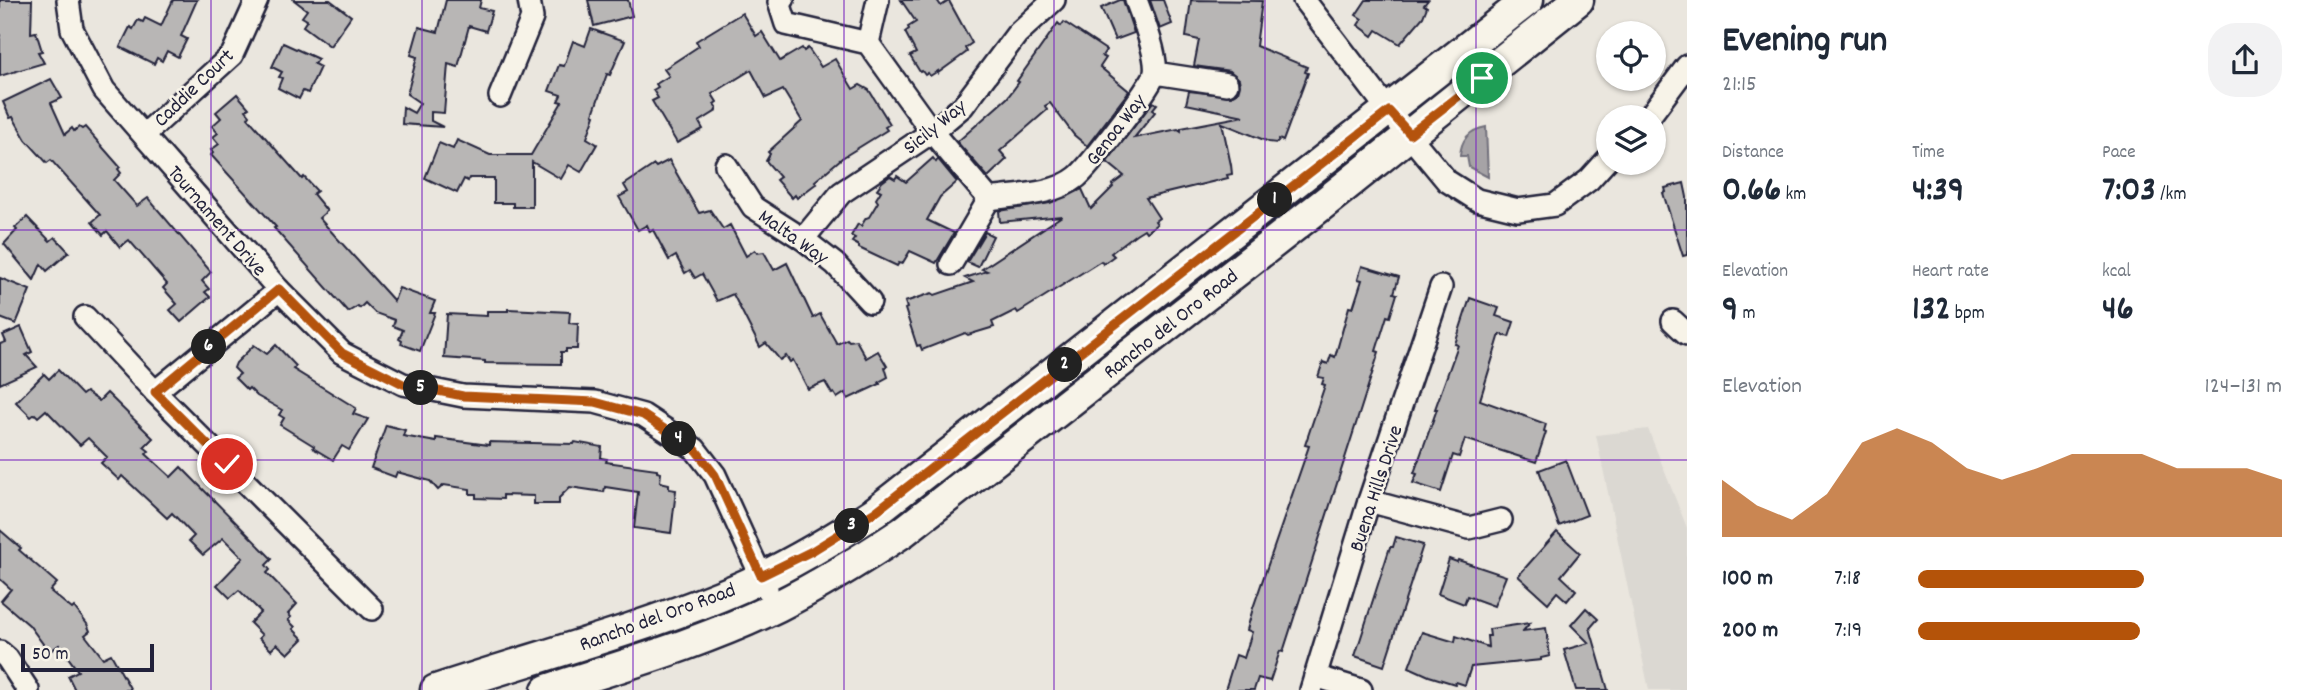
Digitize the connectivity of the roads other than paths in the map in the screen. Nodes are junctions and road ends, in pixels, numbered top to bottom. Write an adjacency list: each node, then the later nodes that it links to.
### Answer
1 (68, 0): 20 (street, Tournament Drive)
2 (257, 0): 20 (street, Caddie Court)
3 (529, 0): 15 (street)
4 (783, 0): 11 (street)
5 (878, 0): 11 (street)
6 (1054, 0): 18 (street, Sicily Way)
7 (1136, 0): 13 (street, Genoa Way)
8 (1304, 0): 17 (street)
9 (1528, 0): 17 (main road, Rancho del Oro Road)
10 (1578, 0): 19 (main road, Rancho del Oro Road)
11 (868, 43): 18 (street)
12 (1687, 65): 16 (street)
13 (1155, 73): 14 (street, Genoa Way); 23 (street, Genoa Way)
14 (1227, 84)
15 (500, 96)
16 (1658, 105)
17 (1389, 111): 19 (street); 33 (main road, Rancho del Oro Road)
18 (932, 132): 23 (street); 24 (street, Sicily Way)
19 (1410, 134): 22 (street); 34 (main road, Rancho del Oro Road)
20 (144, 135): 27 (street, Tournament Drive)
21 (726, 165): 24 (street, Malta Way)
22 (1596, 172)
23 (989, 199): 25 (street)
24 (803, 239): 28 (street, Malta Way)
25 (951, 264)
26 (1441, 287): 31 (street, Buena Hills Drive)
27 (279, 289): 30 (street); 33 (street, Tournament Drive)
28 (870, 302)
29 (85, 317): 30 (street)
30 (155, 392): 35 (street)
31 (1369, 501): 32 (street); 37 (street, Buena Hills Drive)
32 (1501, 520)
33 (761, 576): 34 (street, Tournament Drive); 39 (main road, Rancho del Oro Road)
34 (776, 607): 40 (main road, Rancho del Oro Road)
35 (372, 609)
36 (0, 652): 38 (street)
37 (1313, 683): 41 (street)
38 (28, 690)
39 (436, 690)
40 (547, 690)
41 (1360, 690)

